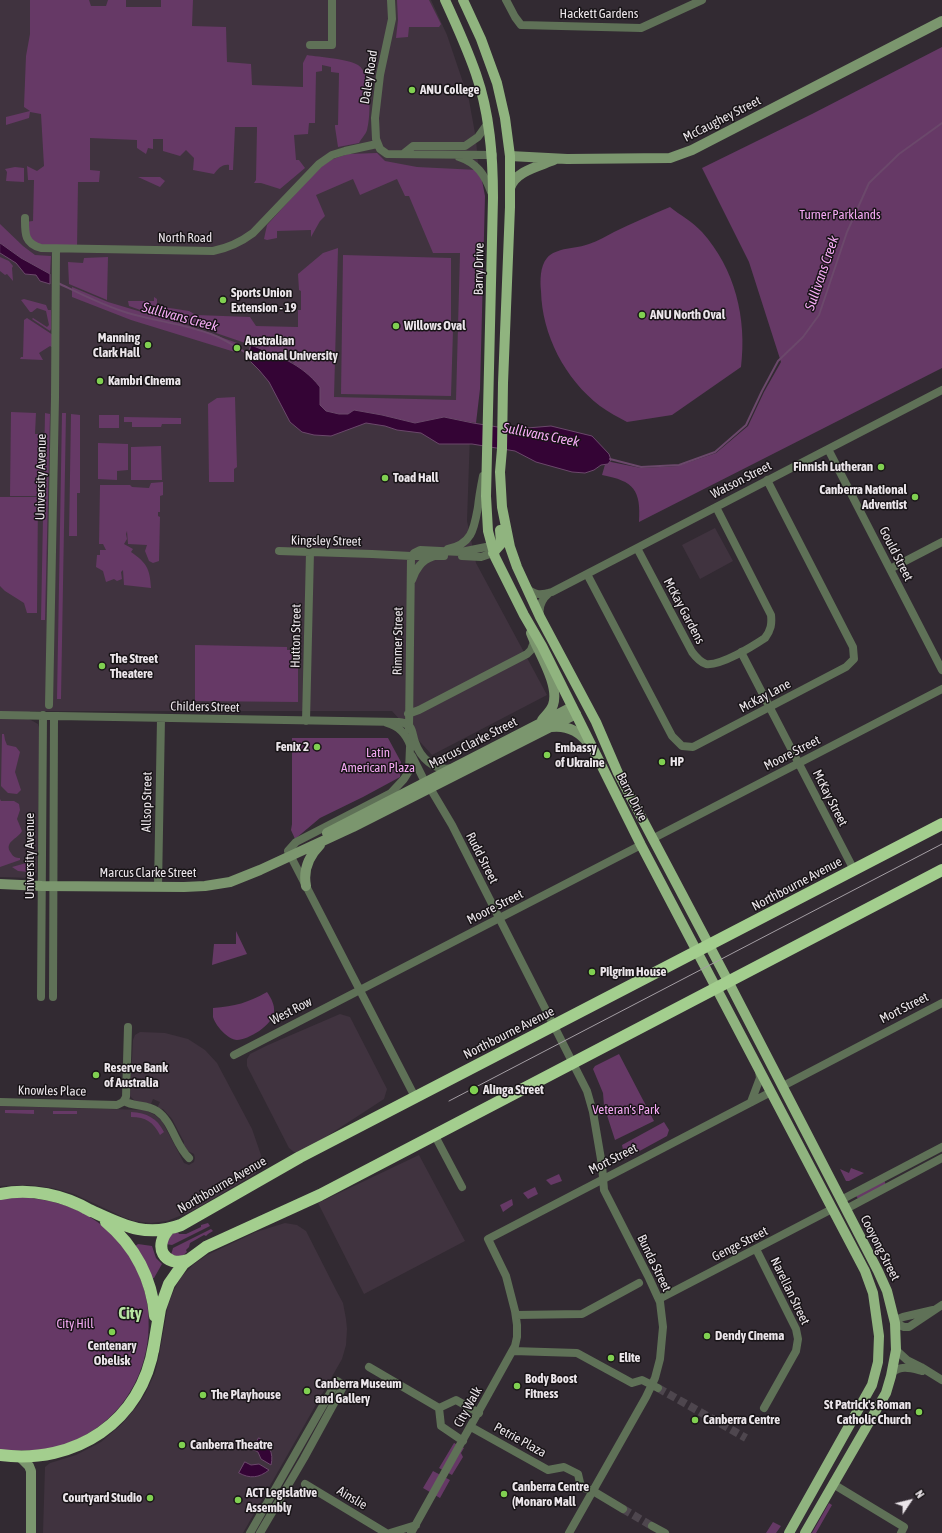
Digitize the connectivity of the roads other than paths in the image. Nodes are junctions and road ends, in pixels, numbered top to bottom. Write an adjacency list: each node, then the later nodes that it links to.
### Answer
1 (332, 0): 8 (street)
2 (391, 0): 10 (street, Daley Road)
3 (445, 0): 9 (main road, Barry Drive)
4 (463, 0): 14 (main road, Barry Drive)
5 (506, 0): 6 (street, Hackett Gardens)
6 (701, 0)
7 (942, 21): 15 (street, McCaughey Street)
8 (310, 45)
9 (488, 123): 11 (street); 13 (main road, Barry Drive)
10 (377, 144): 11 (street); 19 (street, North Road)
11 (403, 154): 12 (street)
12 (451, 155): 13 (street); 17 (street)
13 (493, 155): 14 (main road, McCaughey Street); 17 (main road, Barry Drive)
14 (510, 156): 15 (street, McCaughey Street); 16 (main road, Barry Drive)
15 (556, 159): 16 (street)
16 (510, 188): 21 (main road, Barry Drive)
17 (494, 198): 23 (main road, Barry Drive)
18 (25, 218): 19 (street, North Road)
19 (56, 249): 48 (street, University Avenue)
20 (942, 390): 22 (street, Watson Street)
21 (502, 449): 26 (main road); 29 (main road, Barry Drive)
22 (828, 449): 24 (street, Watson Street); 36 (street, Gould Street)
23 (486, 454): 29 (main road, Barry Drive); 33 (street)
24 (767, 480): 25 (street, Watson Street); 50 (street, McKay Lane)
25 (716, 507): 28 (street, Watson Street); 45 (street, McKay Gardens)
26 (508, 541): 29 (main road); 37 (main road, Barry Drive)
27 (942, 542): 36 (street)
28 (637, 548): 38 (street, Watson Street); 45 (street, McKay Gardens)
29 (496, 549): 33 (street, Kingsley Street); 37 (main road, Barry Drive); 42 (main road, Barry Drive)
30 (424, 550): 33 (street, Kingsley Street); 34 (street, Kingsley Street); 35 (street, Kingsley Street)
31 (279, 551): 32 (street, Kingsley Street)
32 (310, 552): 34 (street, Kingsley Street); 57 (street, Hutton Street)
33 (439, 553): 35 (street, Kingsley Street); 39 (street)
34 (372, 554): 35 (street, Kingsley Street)
35 (412, 556): 39 (street, Rimmer Street)
36 (890, 569): 46 (street, Gould Street)
37 (520, 572): 40 (main road, Barry Drive)
38 (587, 574): 41 (street, Watson Street); 50 (street, McKay Lane)
39 (411, 587): 52 (street, Rimmer Street)
40 (526, 587): 41 (street, Watson Street); 43 (main road, Barry Drive)
41 (552, 592): 43 (street, Watson Street)
42 (524, 615): 44 (street); 51 (main road, Barry Drive)
43 (540, 617): 49 (main road, Barry Drive)
44 (534, 642): 52 (street); 60 (street)
45 (740, 652): 50 (street, McKay Street)
46 (942, 670)
47 (942, 689): 64 (street, Moore Street)
48 (49, 705)
49 (586, 705): 51 (main road, Marcus Clarke Street); 69 (main road, Barry Drive)
50 (769, 707): 64 (street, McKay Street)
51 (574, 710): 60 (street, Marcus Clarke Street); 61 (street, Marcus Clarke Street); 63 (main road, Barry Drive)
52 (408, 714): 59 (street, Rimmer Street)
53 (0, 715): 54 (street, Childers Street)
54 (43, 715): 55 (street, Childers Street); 75 (street, University Avenue)
55 (54, 716): 56 (street, Childers Street); 76 (street, University Avenue)
56 (161, 718): 57 (street, Childers Street); 78 (street, Allsop Street)
57 (306, 720): 58 (street, Childers Street)
58 (380, 722): 59 (street, Childers Street); 62 (street, Rimmer Street)
59 (409, 726): 62 (street, Rimmer Street); 65 (street, Rimmer Street)
60 (534, 726): 65 (street, Marcus Clarke Street)
61 (550, 727): 63 (street); 66 (street, Marcus Clarke Street)
62 (410, 746): 66 (street, Rimmer Street); 71 (street)
63 (592, 747): 70 (main road, Barry Drive)
64 (798, 763): 69 (street, Moore Street); 72 (street, McKay Street)
65 (452, 768): 66 (street, Marcus Clarke Street)
66 (427, 785): 68 (street, Marcus Clarke Street); 71 (street, Marcus Clarke Street); 79 (street, Rudd Street)
67 (942, 824): 72 (highway, Northbourne Avenue)
68 (328, 839): 71 (street, Marcus Clarke Street); 77 (street)
69 (652, 839): 80 (main road, Barry Drive)
70 (642, 845): 79 (street, Moore Street); 81 (main road, Barry Drive)
71 (290, 856): 77 (street); 78 (street, Marcus Clarke Street)
72 (854, 870): 80 (highway, Northbourne Avenue)
73 (942, 870): 82 (highway)
74 (0, 884): 75 (street, Marcus Clarke Street)
75 (42, 886): 76 (street, Marcus Clarke Street); 85 (street, University Avenue)
76 (54, 886): 78 (street, Marcus Clarke Street); 86 (street, University Avenue)
77 (306, 886): 84 (street)
78 (158, 887)
79 (500, 918): 84 (street, Moore Street); 88 (street, Rudd Street)
80 (709, 945): 81 (highway, Northbourne Avenue); 82 (main road, Barry Drive)
81 (698, 951): 83 (main road, Barry Drive); 88 (highway, Northbourne Avenue)
82 (728, 981): 83 (highway); 93 (main road, Cooyong Street)
83 (717, 987): 91 (highway); 92 (main road, Cooyong Street)
84 (359, 990): 90 (street, West Row); 95 (street)
85 (42, 997)
86 (53, 997)
87 (942, 1003): 93 (street, Mort Street)
88 (554, 1026): 91 (street, Rudd Street); 95 (highway, Northbourne Avenue)
89 (128, 1027): 96 (street)
90 (234, 1055)
91 (572, 1062): 101 (highway); 107 (street, Bunda Street)
92 (759, 1069): 94 (main road, Cooyong Street); 98 (street)
93 (783, 1086): 94 (main road, Mort Street); 99 (main road, Cooyong Street)
94 (771, 1092): 98 (street, Mort Street); 100 (main road, Cooyong Street)
95 (415, 1097): 113 (highway, Northbourne Avenue)
96 (124, 1101): 97 (street, Knowles Place); 103 (street)
97 (0, 1102)
98 (751, 1102): 107 (street, Mort Street)
99 (804, 1127): 100 (main road); 110 (main road, Cooyong Street)
100 (793, 1133): 112 (main road, Cooyong Street)
101 (434, 1134): 108 (street); 115 (highway)
102 (942, 1147): 105 (street)
103 (189, 1158)
104 (942, 1158): 106 (street)
105 (908, 1165): 106 (street); 110 (street)
106 (913, 1174): 110 (street)
107 (604, 1178): 117 (street, Mort Street); 118 (street, Bunda Street)
108 (462, 1187)
109 (0, 1194): 111 (highway)
110 (844, 1204): 112 (main road); 122 (main road, Cooyong Street)
111 (85, 1208): 113 (highway, Northbourne Avenue); 125 (highway)
112 (832, 1209): 114 (street, Genge Street); 119 (main road, Cooyong Street)
113 (170, 1228): 115 (highway)
114 (756, 1249): 118 (street, Genge Street); 133 (street, Narellan Street)
115 (188, 1260): 125 (highway)
116 (639, 1283): 121 (street)
117 (508, 1287): 121 (street, City Walk)
118 (659, 1299): 131 (street, Bunda Street)
119 (876, 1305): 122 (main road); 123 (main road, Cooyong Street)
120 (942, 1305): 122 (street)
121 (516, 1315): 126 (street, City Walk)
122 (895, 1323): 123 (main road); 124 (main road, Cooyong Street)
123 (879, 1336): 141 (main road, Cooyong Street)
124 (896, 1350): 128 (main road, Cooyong Street); 129 (street)
125 (153, 1351): 138 (highway)
126 (513, 1351): 131 (street); 134 (street, City Walk)
127 (369, 1367): 132 (street)
128 (892, 1373): 129 (street); 144 (main road, Cooyong Street)
129 (930, 1374): 130 (street)
130 (942, 1380)
131 (654, 1386): 145 (street, Bunda Street)
132 (439, 1408): 134 (street); 136 (street)
133 (764, 1408)
134 (479, 1413): 135 (street, City Walk)
135 (471, 1427): 136 (street, City Walk); 145 (street, Petrie Plaza)
136 (463, 1441): 148 (street, City Walk)
137 (0, 1455): 138 (highway)
138 (20, 1457): 150 (street)
139 (304, 1458): 140 (street); 140 (street); 146 (street)
140 (289, 1466): 142 (street)
141 (819, 1479): 144 (main road); 158 (main road, Cooyong Street)
142 (279, 1482): 146 (street); 151 (street)
143 (305, 1484): 153 (street, Ainslie)
144 (832, 1484): 159 (main road, Cooyong Street); 160 (street)
145 (592, 1491): 147 (street); 156 (street, Bunda Street)
146 (281, 1496): 152 (street)
147 (623, 1509)
148 (416, 1525): 154 (street); 155 (street, City Walk)
149 (652, 1526): 157 (street)
150 (31, 1533)
151 (250, 1533)
152 (260, 1533)
153 (386, 1533)
154 (390, 1533)
155 (411, 1533)
156 (569, 1533)
157 (665, 1533)
158 (789, 1533)
159 (805, 1533)
160 (901, 1533)

